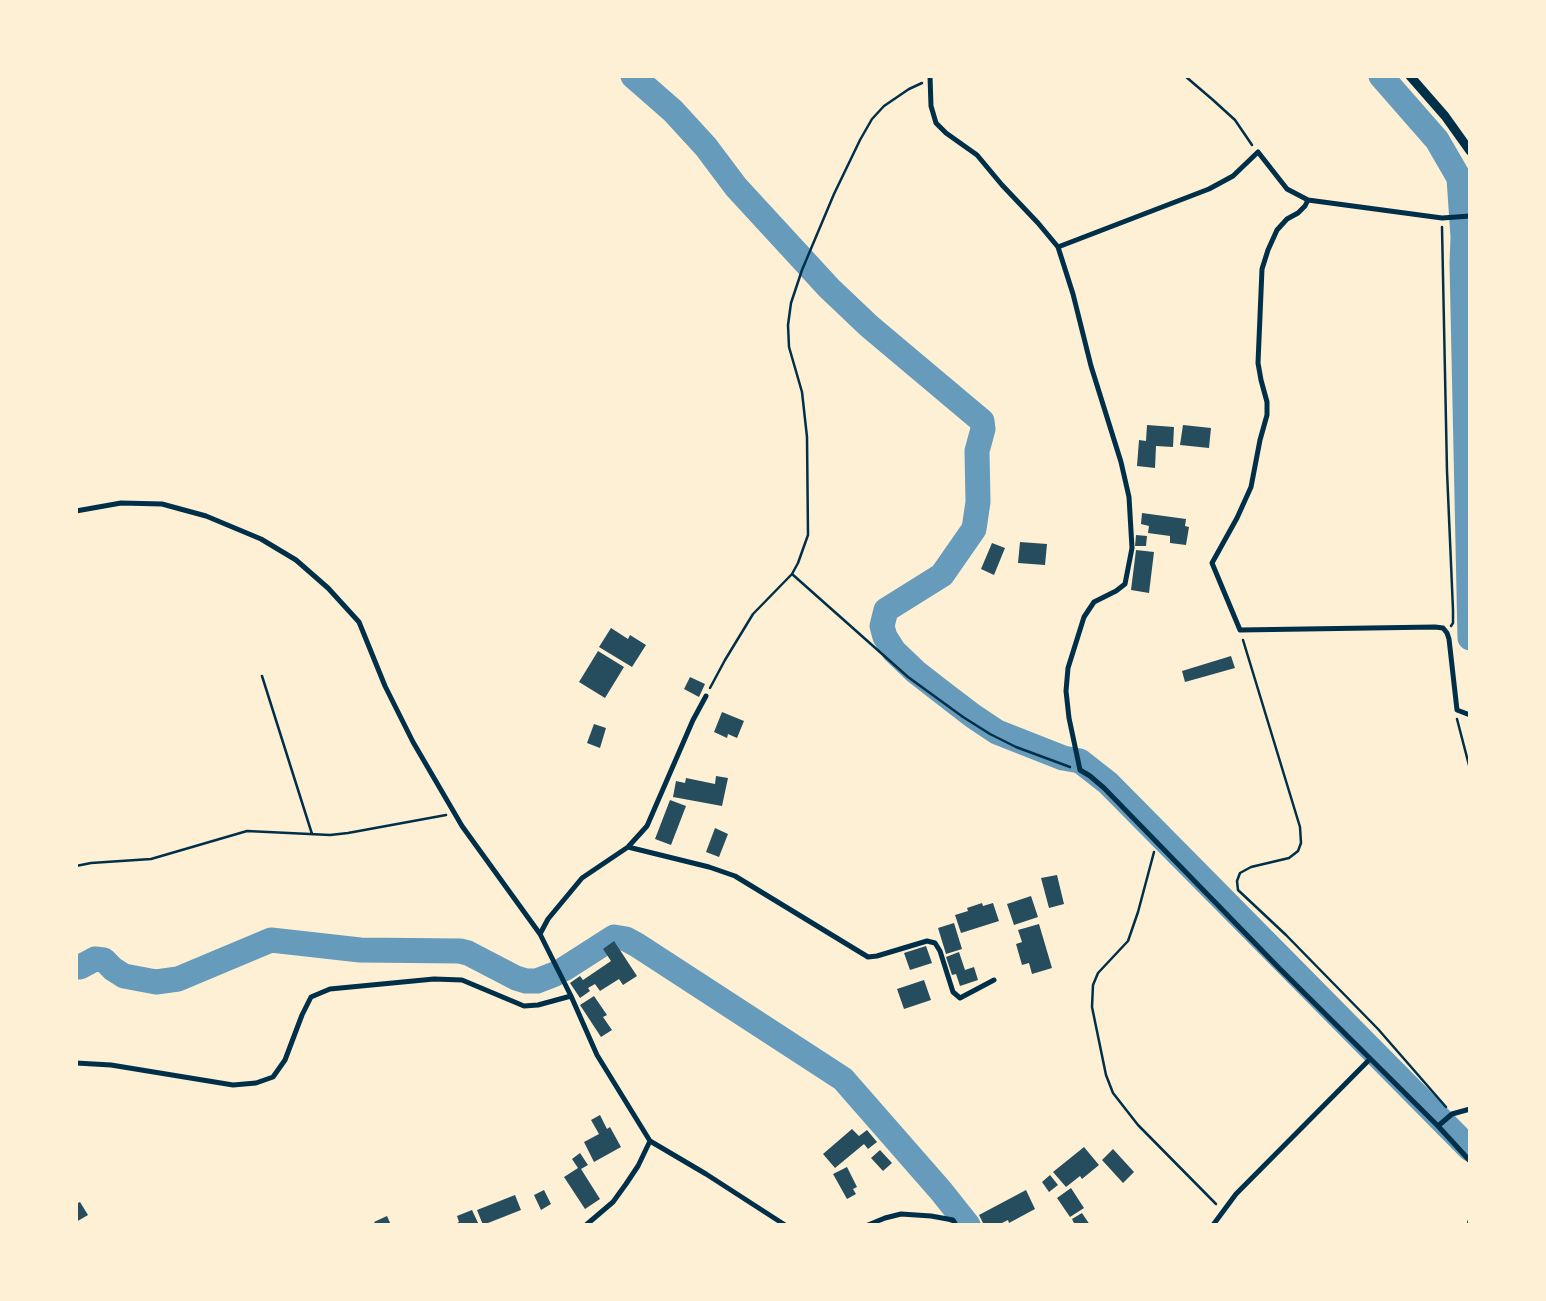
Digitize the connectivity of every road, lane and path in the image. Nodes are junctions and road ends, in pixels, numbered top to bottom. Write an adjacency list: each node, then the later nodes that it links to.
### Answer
1 (1185, 76): 5 (path)
2 (1410, 76): 4 (street)
3 (929, 78): 9 (street); 11 (path)
4 (1470, 151)
5 (1258, 152): 6 (street); 9 (street)
6 (1308, 200): 8 (street); 12 (street)
7 (1470, 216): 8 (street)
8 (1442, 218): 13 (path)
9 (1058, 247): 18 (street)
10 (76, 511): 20 (street)
11 (792, 574): 15 (path); 18 (path)
12 (1240, 630): 13 (street); 31 (path)
13 (1447, 633): 16 (street)
14 (262, 676): 21 (path)
15 (706, 696): 23 (street)
16 (1457, 710): 17 (street); 19 (path)
17 (1470, 715)
18 (1080, 769): 22 (street)
19 (1470, 769)
20 (454, 813): 21 (path); 25 (street)
21 (312, 834): 24 (path)
22 (1157, 843): 28 (street); 35 (path)
23 (628, 847): 25 (street); 26 (street)
24 (76, 866)
25 (540, 934): 27 (street)
26 (994, 980)
27 (572, 996): 29 (street); 33 (street)
28 (1370, 1059): 32 (street); 35 (street)
29 (76, 1063)
30 (1470, 1109): 31 (street)
31 (1452, 1114): 32 (street)
32 (1438, 1126): 34 (street)
33 (650, 1141): 36 (street); 37 (street)
34 (1470, 1161)
35 (1223, 1210): 40 (street)
36 (586, 1225)
37 (785, 1225)
38 (868, 1225): 39 (street)
39 (956, 1225)
40 (1213, 1225)

